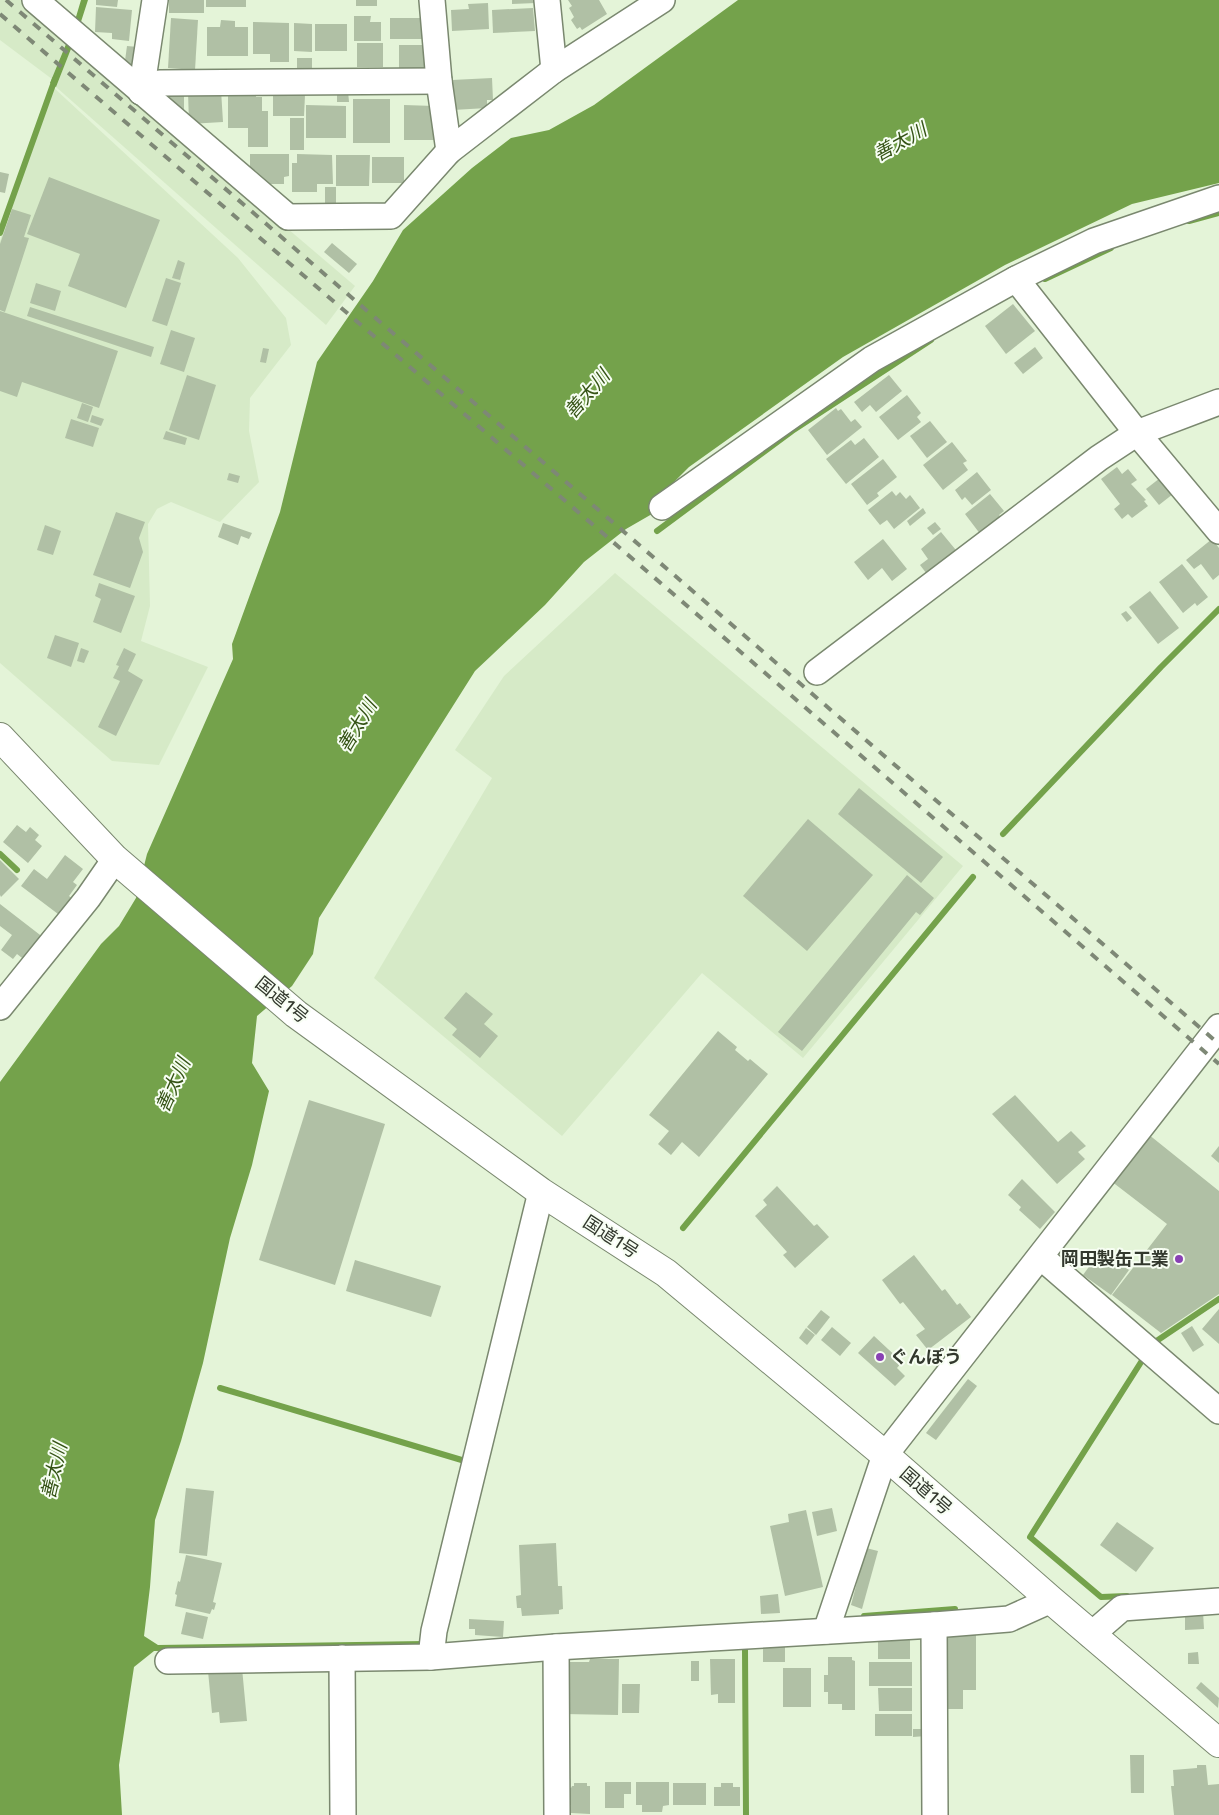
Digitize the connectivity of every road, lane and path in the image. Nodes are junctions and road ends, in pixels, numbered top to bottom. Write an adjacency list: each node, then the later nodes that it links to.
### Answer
1 (35, 0): 8 (street)
2 (154, 0): 8 (street)
3 (432, 0): 7 (street)
4 (547, 0): 6 (street)
5 (662, 0): 6 (street)
6 (554, 70): 9 (street)
7 (439, 80): 8 (street); 9 (street)
8 (141, 92): 9 (street)
9 (450, 152)
10 (1219, 198): 11 (street)
11 (1016, 279): 13 (street); 14 (street)
12 (1219, 402): 13 (street)
13 (1137, 433): 15 (street); 16 (street)
14 (662, 507)
15 (1219, 531)
16 (817, 672)
17 (0, 736): 18 (highway, 国道1号)
18 (115, 859): 19 (street); 21 (highway, 国道1号)
19 (0, 1007)
20 (1219, 1026): 22 (street)
21 (541, 1192): 24 (highway, 国道1号); 31 (street)
22 (1041, 1257): 23 (street); 24 (street)
23 (1219, 1411)
24 (885, 1455): 25 (highway, 国道1号); 28 (street)
25 (1051, 1600): 27 (street); 29 (highway, 国道1号)
26 (1219, 1602): 29 (street)
27 (934, 1625): 28 (street); 37 (street)
28 (826, 1631): 30 (street)
29 (1091, 1635): 34 (highway, 国道1号)
30 (556, 1647): 31 (street); 36 (street)
31 (431, 1657): 32 (street)
32 (342, 1658): 33 (street); 35 (street)
33 (168, 1661)
34 (1219, 1743)
35 (343, 1815)
36 (557, 1815)
37 (935, 1815)

